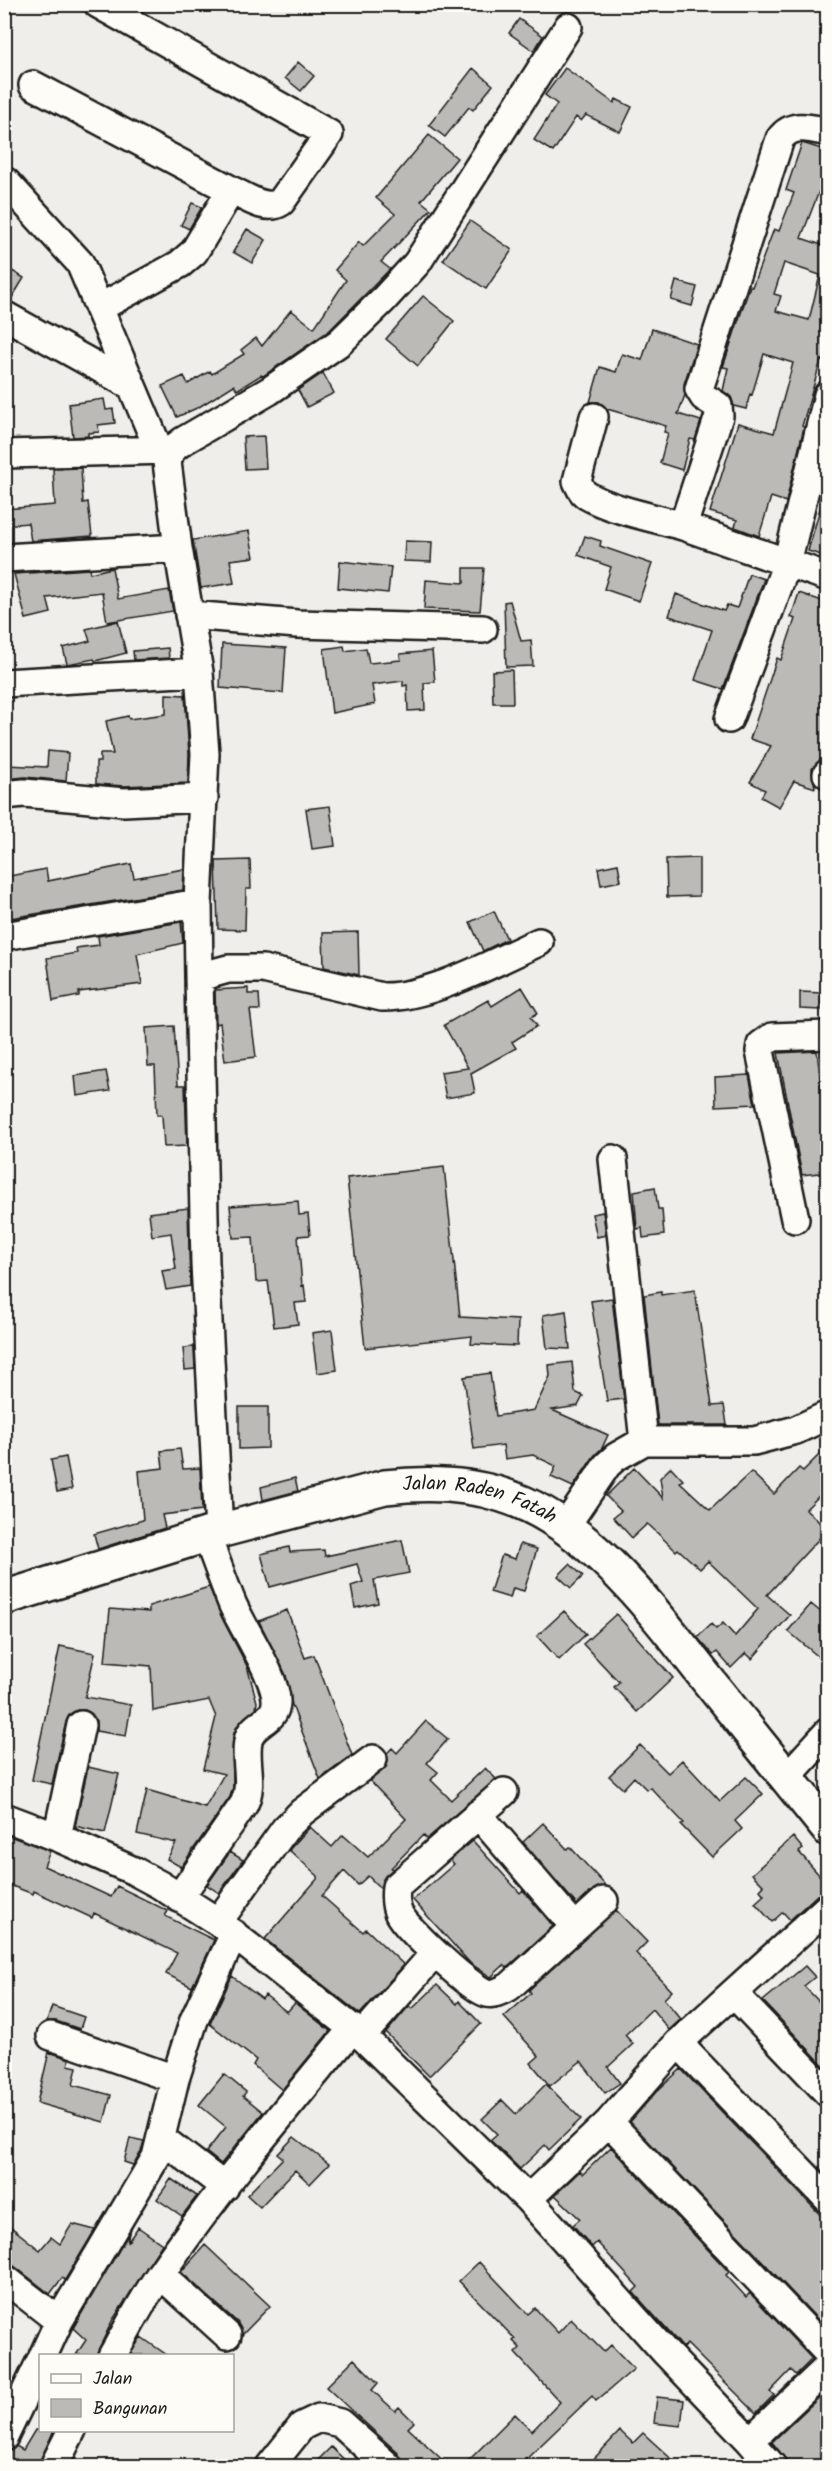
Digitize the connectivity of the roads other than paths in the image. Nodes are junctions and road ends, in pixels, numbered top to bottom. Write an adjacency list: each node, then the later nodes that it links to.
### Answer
1 (98, 4): 6 (street)
2 (568, 27): 12 (street)
3 (33, 85): 6 (street)
4 (828, 132): 14 (street)
5 (6, 182): 7 (street)
6 (231, 190): 7 (street)
7 (99, 308): 9 (street)
8 (4, 315): 9 (street)
9 (132, 386): 12 (street)
10 (828, 395): 17 (street)
11 (594, 417): 14 (street)
12 (165, 450): 13 (street); 15 (street)
13 (4, 454)
14 (683, 526): 17 (street)
15 (178, 548): 16 (street); 19 (street)
16 (4, 558)
17 (787, 563): 18 (street); 23 (street)
18 (828, 577)
19 (189, 615): 20 (street); 21 (street)
20 (483, 629)
21 (199, 672): 22 (street); 25 (street)
22 (4, 683)
23 (729, 719)
24 (4, 795): 25 (street)
25 (204, 798): 26 (street)
26 (198, 903): 27 (street); 29 (street)
27 (4, 936)
28 (539, 942): 29 (street)
29 (199, 977): 36 (street)
30 (828, 1035): 32 (street)
31 (613, 1159): 34 (street)
32 (795, 1219)
33 (828, 1415): 34 (street)
34 (644, 1441): 35 (street)
35 (564, 1527): 36 (highway, Jalan Raden Fatah); 41 (highway, Jalan Raden Fatah)
36 (212, 1533): 37 (highway, Jalan Raden Fatah); 47 (street)
37 (4, 1598)
38 (81, 1725): 46 (street)
39 (828, 1732): 41 (street)
40 (374, 1759): 50 (street)
41 (786, 1778): 45 (highway, Jalan Raden Fatah)
42 (504, 1792): 43 (street)
43 (478, 1814): 51 (street); 52 (street)
44 (4, 1817): 46 (street)
45 (828, 1829)
46 (57, 1837): 47 (street)
47 (179, 1898): 50 (street)
48 (604, 1900): 51 (street)
49 (828, 1907): 53 (street)
50 (226, 1928): 54 (street); 57 (street)
51 (575, 1928): 52 (street)
52 (435, 1953): 54 (street)
53 (733, 1993): 56 (street); 58 (street)
54 (357, 2032): 61 (street); 62 (street)
55 (51, 2036): 57 (street)
56 (678, 2043): 59 (street); 63 (street)
57 (175, 2079): 60 (street)
58 (828, 2093)
59 (609, 2122): 62 (street); 68 (street)
60 (161, 2138): 61 (street); 66 (street)
61 (225, 2187): 64 (street)
62 (528, 2199): 75 (street)
63 (828, 2199)
64 (160, 2274): 67 (street); 70 (street)
65 (4, 2278): 66 (street)
66 (59, 2321): 69 (street)
67 (227, 2335)
68 (828, 2353)
69 (44, 2354)
70 (113, 2354)
71 (39, 2364): 74 (street)
72 (828, 2367): 75 (street)
73 (71, 2432): 76 (street)
74 (4, 2437)
75 (750, 2441): 79 (street)
76 (54, 2466)
77 (270, 2466): 78 (street)
78 (388, 2466)
79 (772, 2466)

